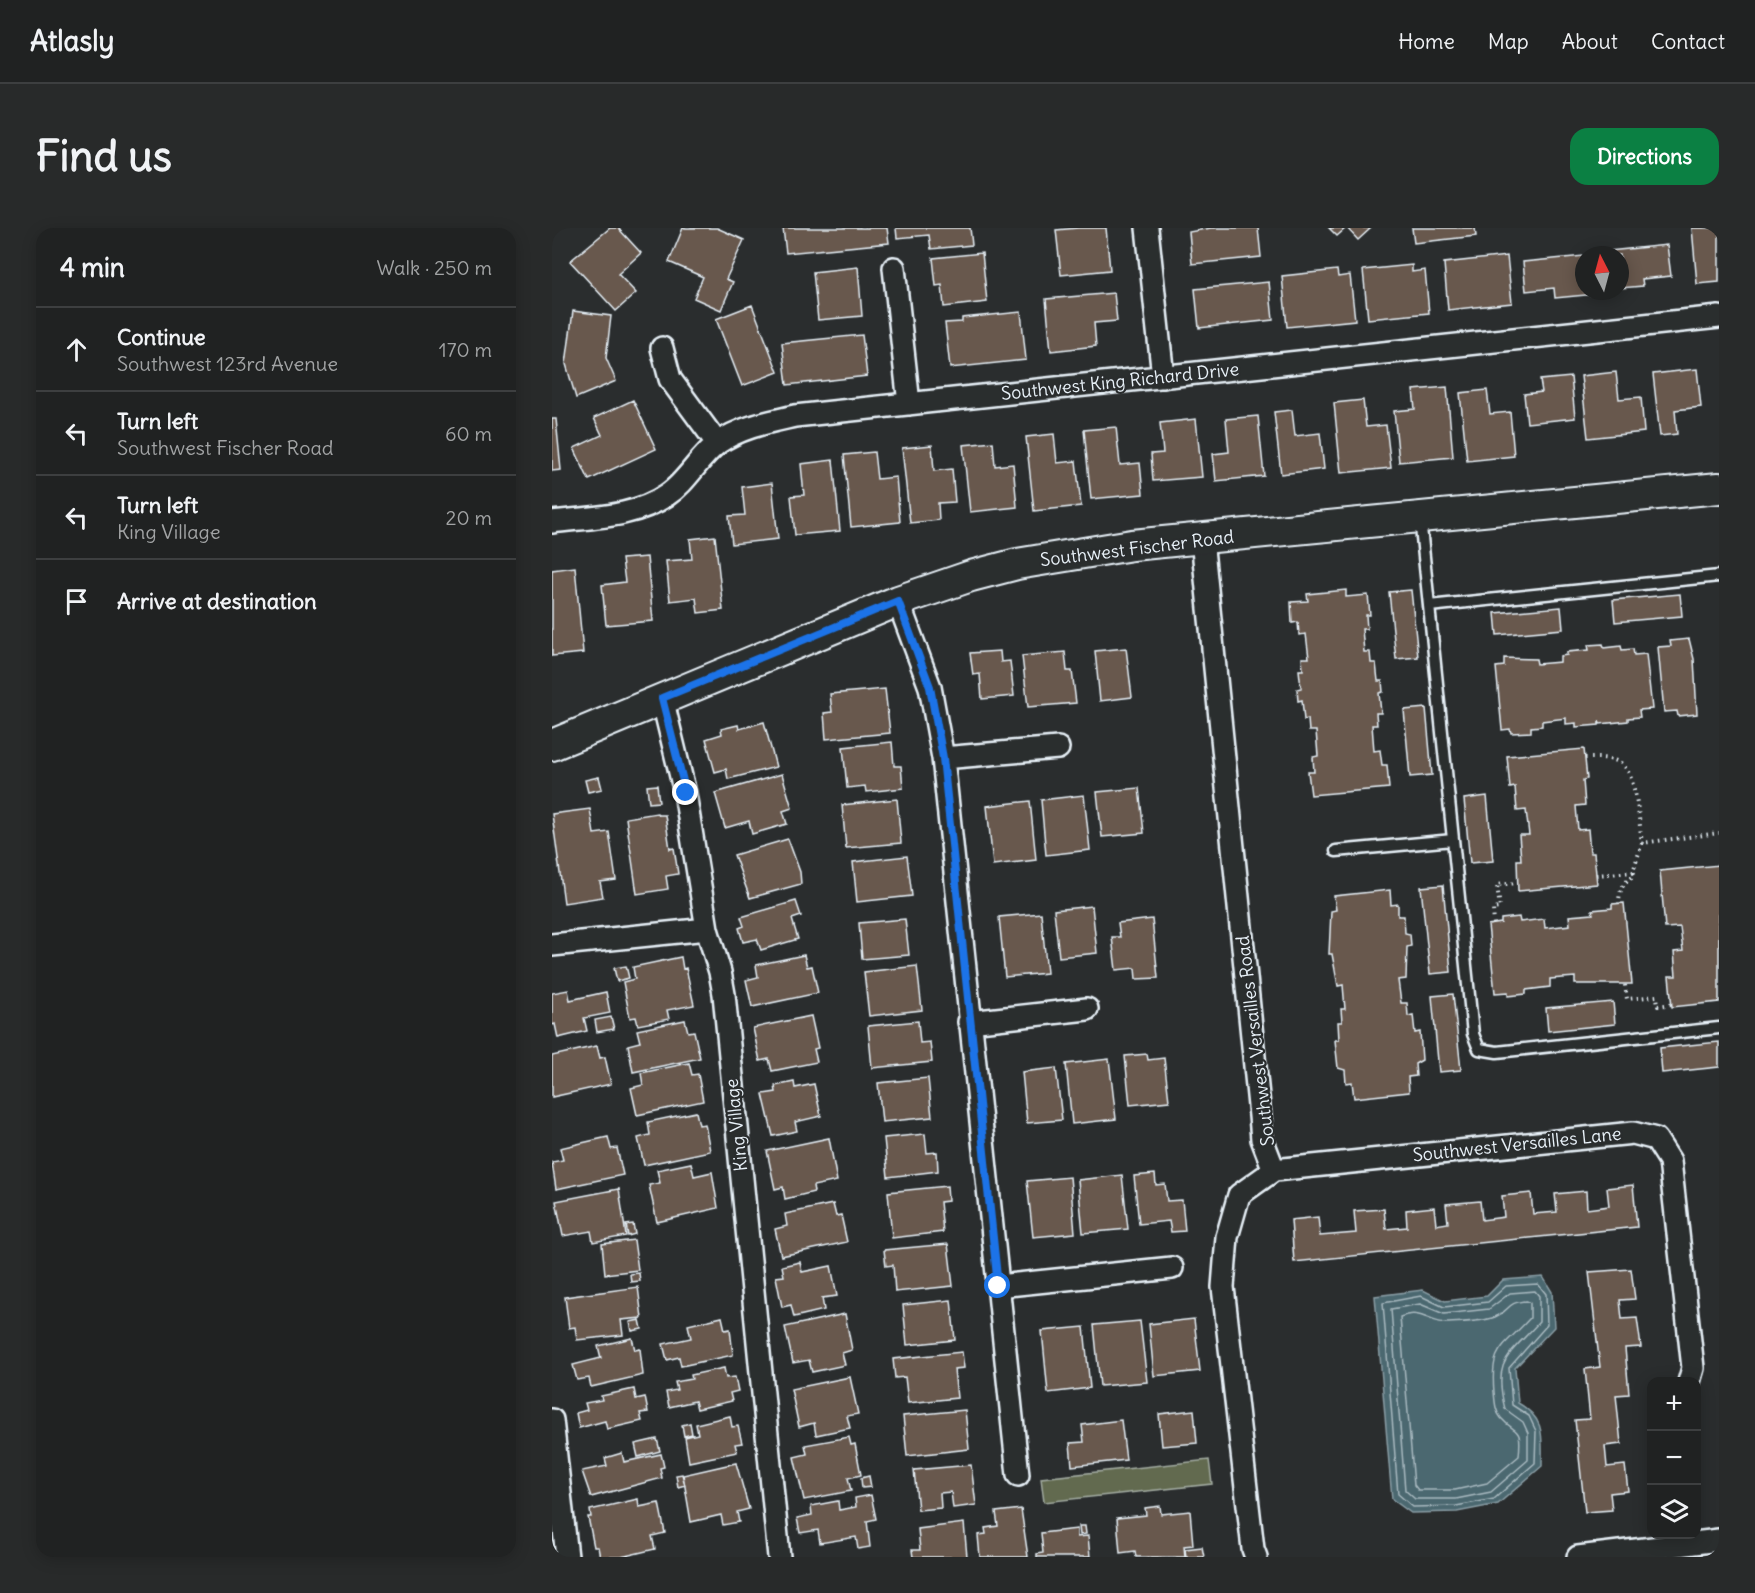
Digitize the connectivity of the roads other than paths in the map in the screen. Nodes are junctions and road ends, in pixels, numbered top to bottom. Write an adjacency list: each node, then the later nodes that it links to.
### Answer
1 (1147, 228): 5 (street)
2 (894, 268): 6 (street)
3 (1719, 317): 5 (street, Southwest King Richard Drive)
4 (662, 348): 7 (street)
5 (1163, 376): 6 (street, Southwest King Richard Drive)
6 (909, 404): 7 (street, Southwest King Richard Drive)
7 (717, 443): 10 (street, Southwest King Richard Drive)
8 (1719, 488): 9 (street, Southwest Fischer Road)
9 (1420, 518): 11 (street, Southwest Fischer Road); 14 (lane)
10 (552, 522)
11 (1203, 539): 13 (street, Southwest Fischer Road); 26 (street, Southwest Versailles Road)
12 (1719, 576): 14 (lane)
13 (898, 601): 15 (street, Southwest Fischer Road); 18 (street)
14 (1429, 606): 19 (lane)
15 (662, 698): 16 (street, Southwest Fischer Road); 21 (street, King Village)
16 (552, 745)
17 (1058, 748): 18 (street)
18 (943, 758): 24 (street)
19 (1453, 840): 20 (lane); 25 (lane)
20 (1336, 851)
21 (707, 929): 22 (street); 34 (street, King Village)
22 (552, 945)
23 (1087, 1009): 24 (street)
24 (969, 1022): 28 (street)
25 (1719, 1028)
26 (1274, 1170): 29 (street, Southwest Versailles Lane); 35 (street, Southwest Versailles Road)
27 (1172, 1268): 28 (street)
28 (998, 1286): 31 (street)
29 (1690, 1377)
30 (553, 1433): 33 (street)
31 (1018, 1475)
32 (1719, 1540): 36 (street)
33 (567, 1557)
34 (779, 1557)
35 (1256, 1557)
36 (1578, 1557)

